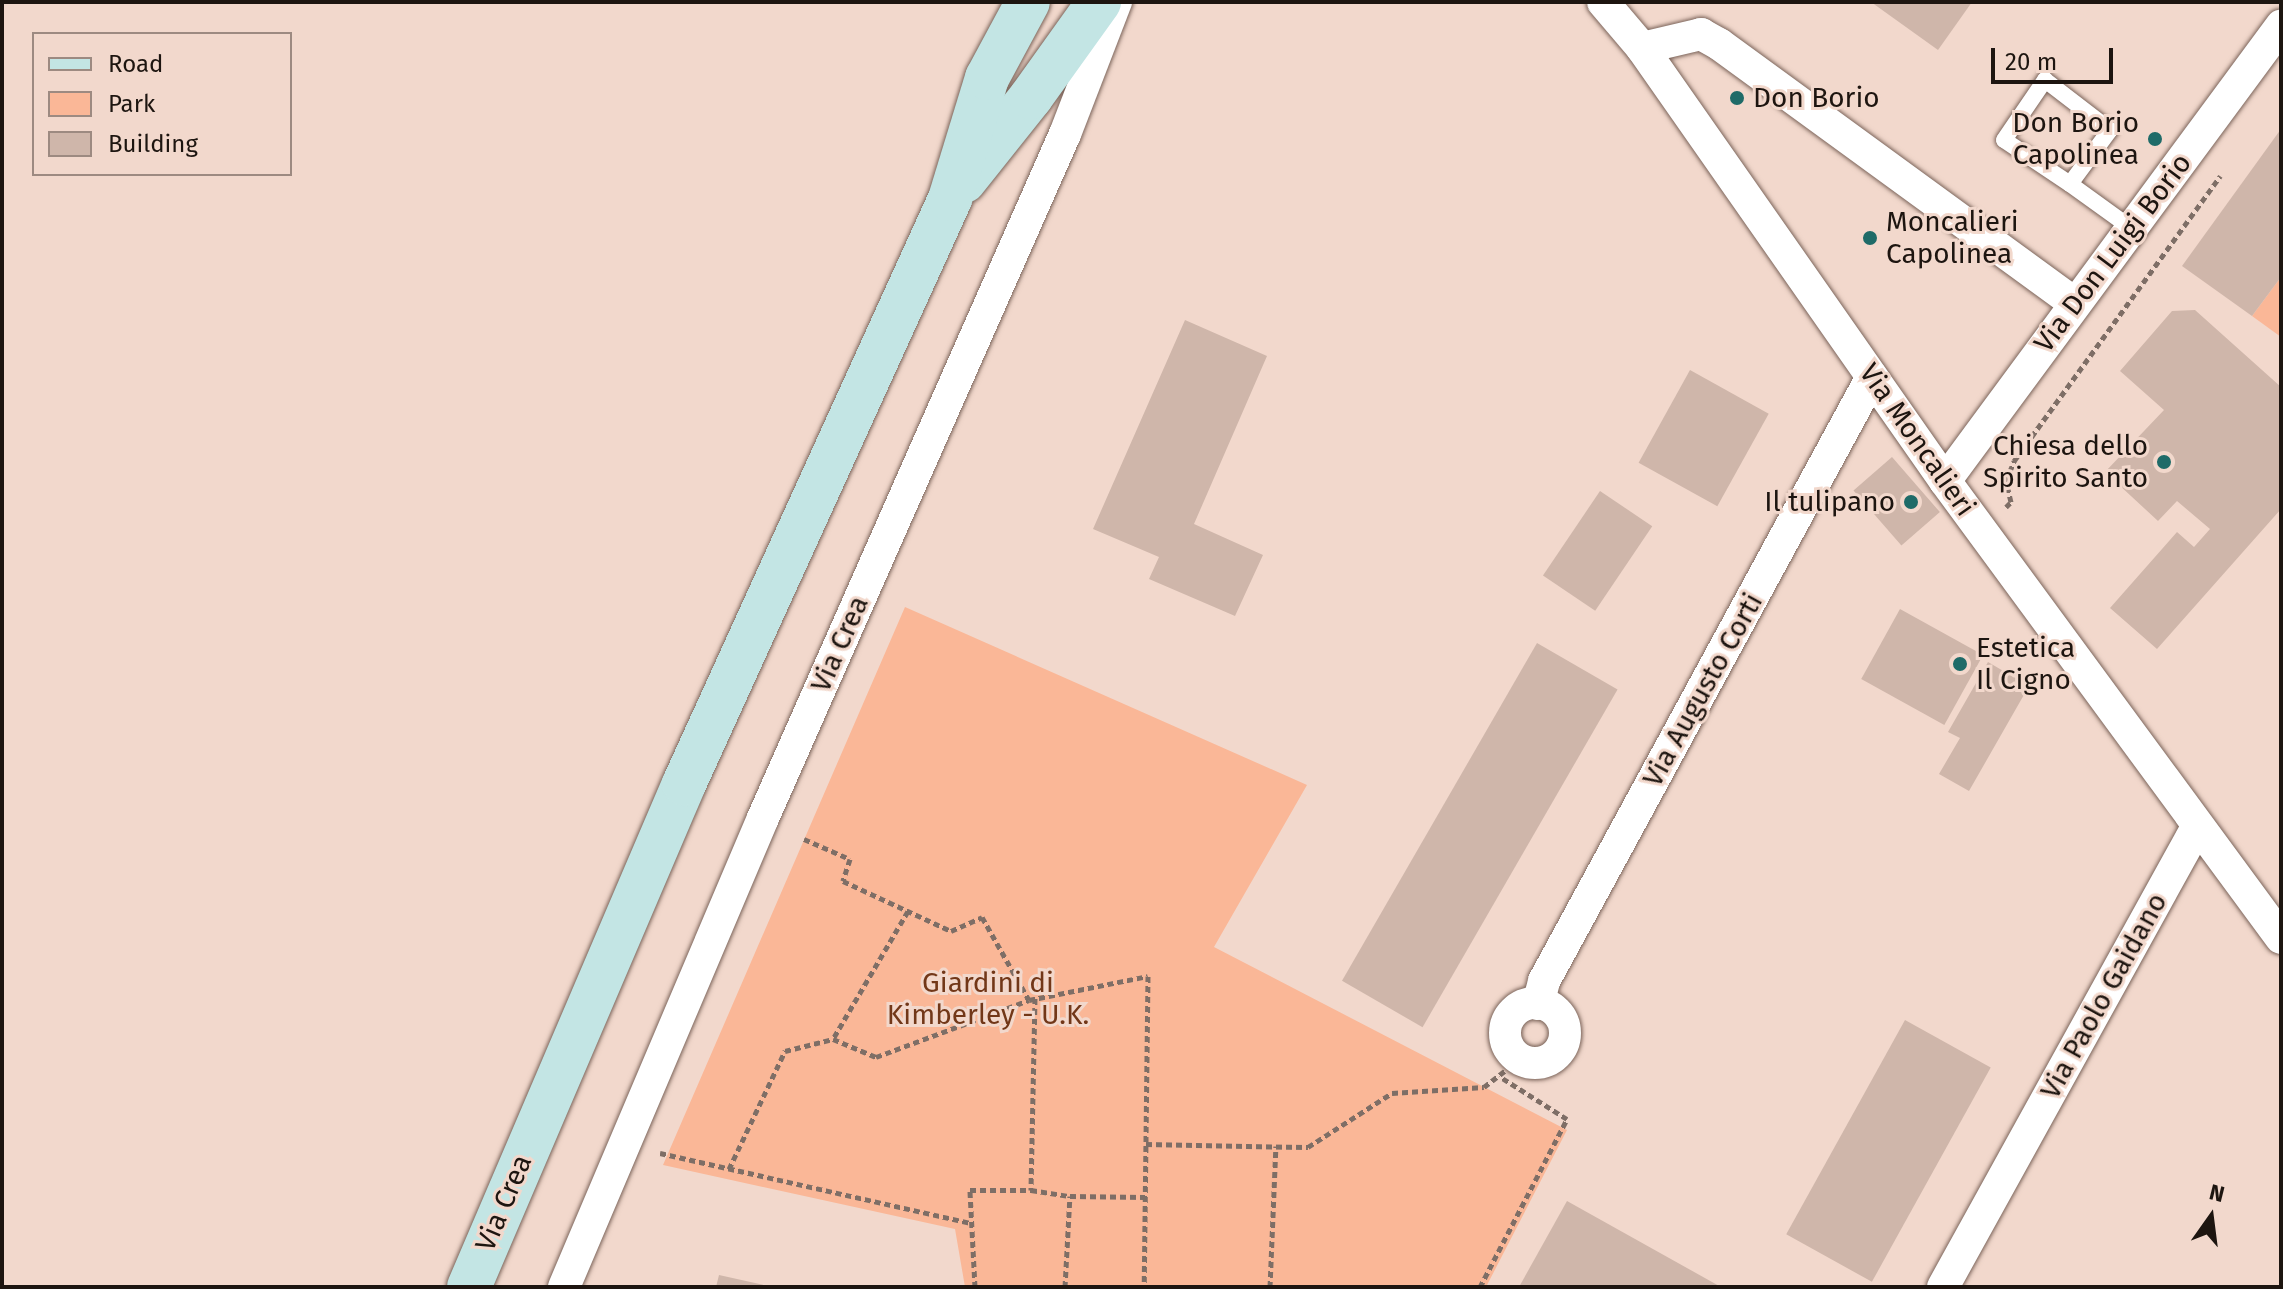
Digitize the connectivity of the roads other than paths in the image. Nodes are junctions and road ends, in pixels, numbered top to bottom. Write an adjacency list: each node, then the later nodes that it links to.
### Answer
1 (1028, 2): 8 (street, Via Crea)
2 (1099, 2): 8 (street, Via Crea)
3 (1116, 2): 17 (street, Via Crea)
4 (1603, 2): 6 (street, Via Moncalieri)
5 (2281, 26): 9 (street, Via Don Luigi Borio)
6 (1642, 48): 10 (street); 11 (street, Via Moncalieri)
7 (2070, 184): 7 (lane); 9 (lane)
8 (950, 199): 16 (street, Via Crea)
9 (2131, 228): 10 (street, Via Don Luigi Borio)
10 (2074, 303): 12 (street, Via Don Luigi Borio)
11 (1872, 377): 12 (street, Via Moncalieri); 15 (street, Via Augusto Corti)
12 (1945, 481): 13 (street, Via Moncalieri)
13 (2197, 827): 14 (street); 18 (street, Via Paolo Gaidano)
14 (2281, 938)
15 (1538, 1004): 15 (street)
16 (469, 1287)
17 (564, 1287)
18 (1943, 1287)

